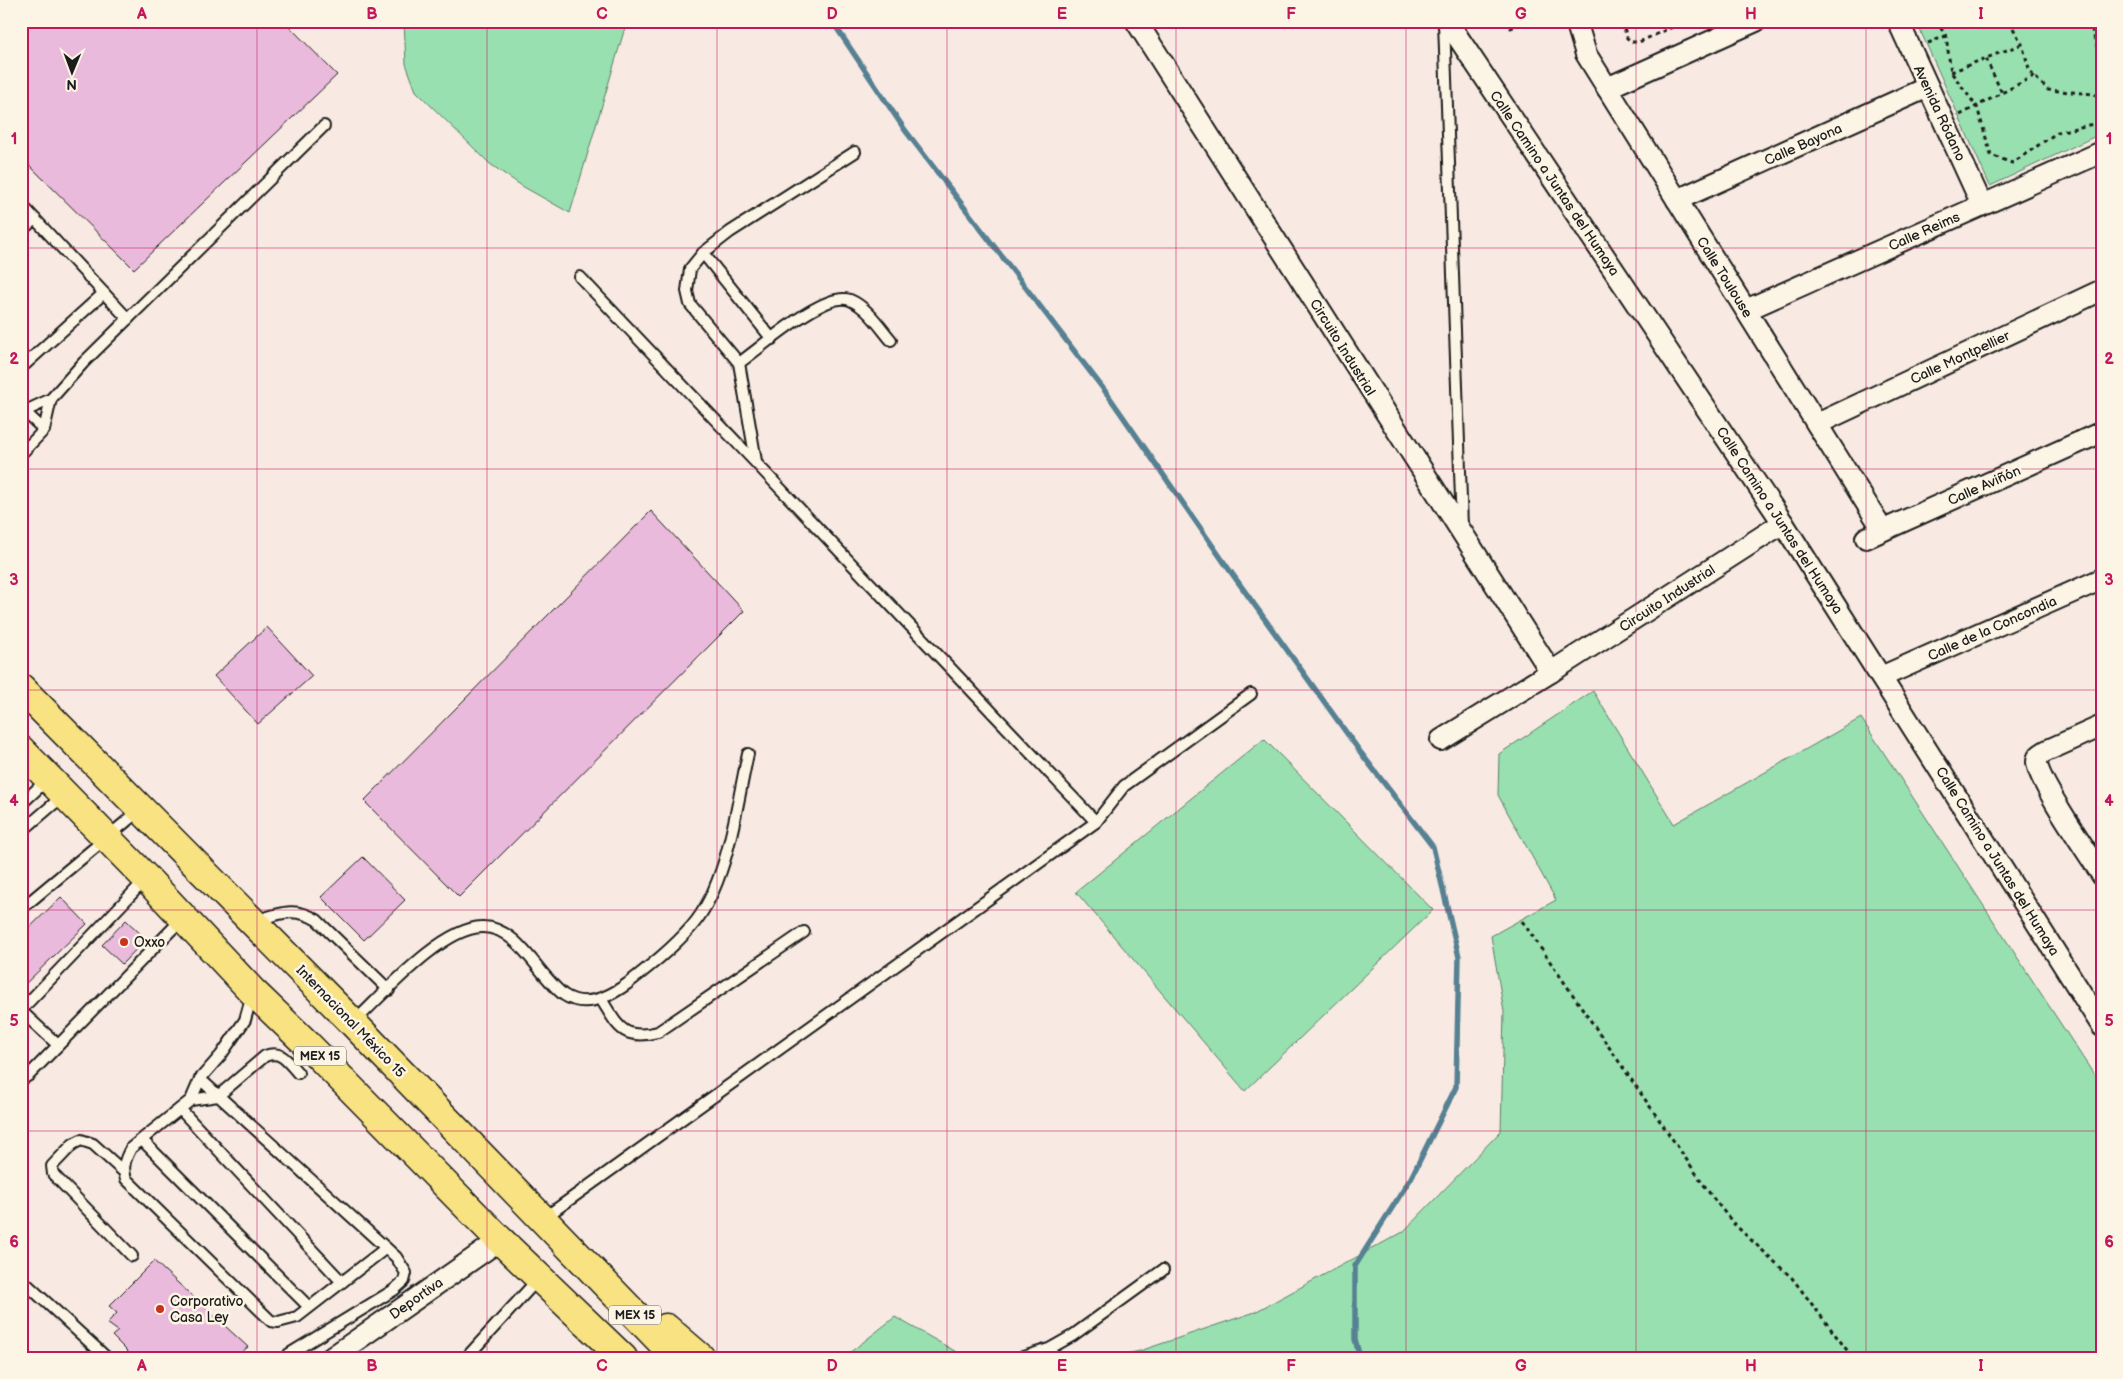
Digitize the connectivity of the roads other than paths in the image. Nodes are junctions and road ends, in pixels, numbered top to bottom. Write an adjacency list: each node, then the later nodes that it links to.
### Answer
1 (1136, 21): 35 (street, Circuito Industrial)
2 (1446, 21): 33 (street, Calle Camino a Juntas del Humaya); 35 (lane)
3 (1576, 21): 7 (street, Calle Toulouse)
4 (1756, 21): 7 (street)
5 (1898, 21): 6 (street, Avenida Ródano)
6 (1928, 87): 11 (street, Calle Bayona); 13 (street, Avenida Ródano)
7 (1607, 88): 11 (street, Calle Toulouse)
8 (324, 126): 21 (lane)
9 (855, 152): 16 (lane)
10 (2102, 152): 13 (street, Calle Reims)
11 (1677, 200): 20 (street, Calle Toulouse)
12 (21, 204): 14 (lane)
13 (1982, 205): 20 (street, Calle Reims)
14 (35, 219): 15 (lane); 19 (lane)
15 (21, 231)
16 (702, 253): 22 (lane); 24 (lane)
17 (580, 277): 32 (lane)
18 (2102, 290): 28 (street, Calle Montpellier)
19 (104, 293): 21 (lane); 25 (lane)
20 (1746, 310): 28 (street, Calle Toulouse)
21 (128, 319): 26 (lane)
22 (772, 339): 23 (lane); 24 (lane)
23 (891, 340)
24 (740, 363): 32 (lane)
25 (21, 368)
26 (52, 399): 27 (lane); 29 (lane)
27 (22, 411): 29 (lane)
28 (1817, 424): 34 (street, Calle Toulouse)
29 (44, 430): 31 (lane)
30 (2102, 432): 34 (street, Calle Aviñón)
31 (21, 454)
32 (756, 462): 48 (lane)
33 (1783, 523): 37 (street, Circuito Industrial); 38 (street, Calle Camino a Juntas del Humaya)
34 (1874, 534)
35 (1463, 535): 37 (street, Circuito Industrial)
36 (2102, 580): 38 (street, Calle de la Concondia)
37 (1551, 672): 42 (street, Circuito Industrial)
38 (1882, 677): 62 (street, Calle Camino a Juntas del Humaya)
39 (21, 688): 47 (main road, Internacional México 15 / MEX 15)
40 (1251, 694): 48 (lane)
41 (2102, 726): 51 (street)
42 (1442, 740)
43 (21, 750): 45 (main road, MEX 15)
44 (748, 754): 59 (lane)
45 (56, 786): 46 (lane); 49 (lane); 50 (main road, MEX 15)
46 (21, 804)
47 (140, 809): 50 (lane); 55 (main road, Internacional México 15 / MEX 15)
48 (1096, 822): 72 (lane)
49 (21, 832)
50 (106, 837): 52 (main road, MEX 15); 53 (lane)
51 (2101, 871)
52 (147, 879): 54 (main road, MEX 15); 60 (lane)
53 (21, 909)
54 (183, 918): 58 (main road, MEX 15); 63 (lane)
55 (253, 921): 57 (lane); 61 (main road, Internacional México 15 / MEX 15)
56 (804, 932): 59 (lane)
57 (389, 990): 59 (lane); 61 (lane)
58 (253, 992): 65 (lane); 73 (main road, MEX 15)
59 (601, 998)
60 (21, 1010): 63 (lane)
61 (354, 1023): 72 (main road, Internacional México 15 / MEX 15)
62 (2102, 1026)
63 (58, 1045): 66 (lane)
64 (298, 1073): 67 (lane)
65 (200, 1079): 67 (lane); 68 (lane)
66 (21, 1080)
67 (218, 1096): 68 (lane); 74 (lane)
68 (191, 1100): 69 (lane)
69 (180, 1109): 70 (lane); 80 (lane)
70 (142, 1140): 71 (lane); 81 (lane)
71 (123, 1171): 75 (lane); 81 (lane)
72 (543, 1219): 77 (main road, Internacional México 15 / MEX 15)
73 (500, 1240): 78 (main road, MEX 15); 84 (street, Deportiva)
74 (386, 1248): 80 (lane); 82 (lane)
75 (132, 1256)
76 (1163, 1270): 89 (lane)
77 (594, 1272): 87 (main road, Internacional México 15 / MEX 15); 88 (main road)
78 (539, 1277): 85 (lane); 86 (main road, MEX 15)
79 (21, 1279): 83 (lane)
80 (342, 1282): 81 (lane)
81 (309, 1307)
82 (289, 1354)
83 (107, 1358)
84 (331, 1358)
85 (466, 1358)
86 (623, 1358)
87 (676, 1358)
88 (701, 1358)
89 (1020, 1358)

